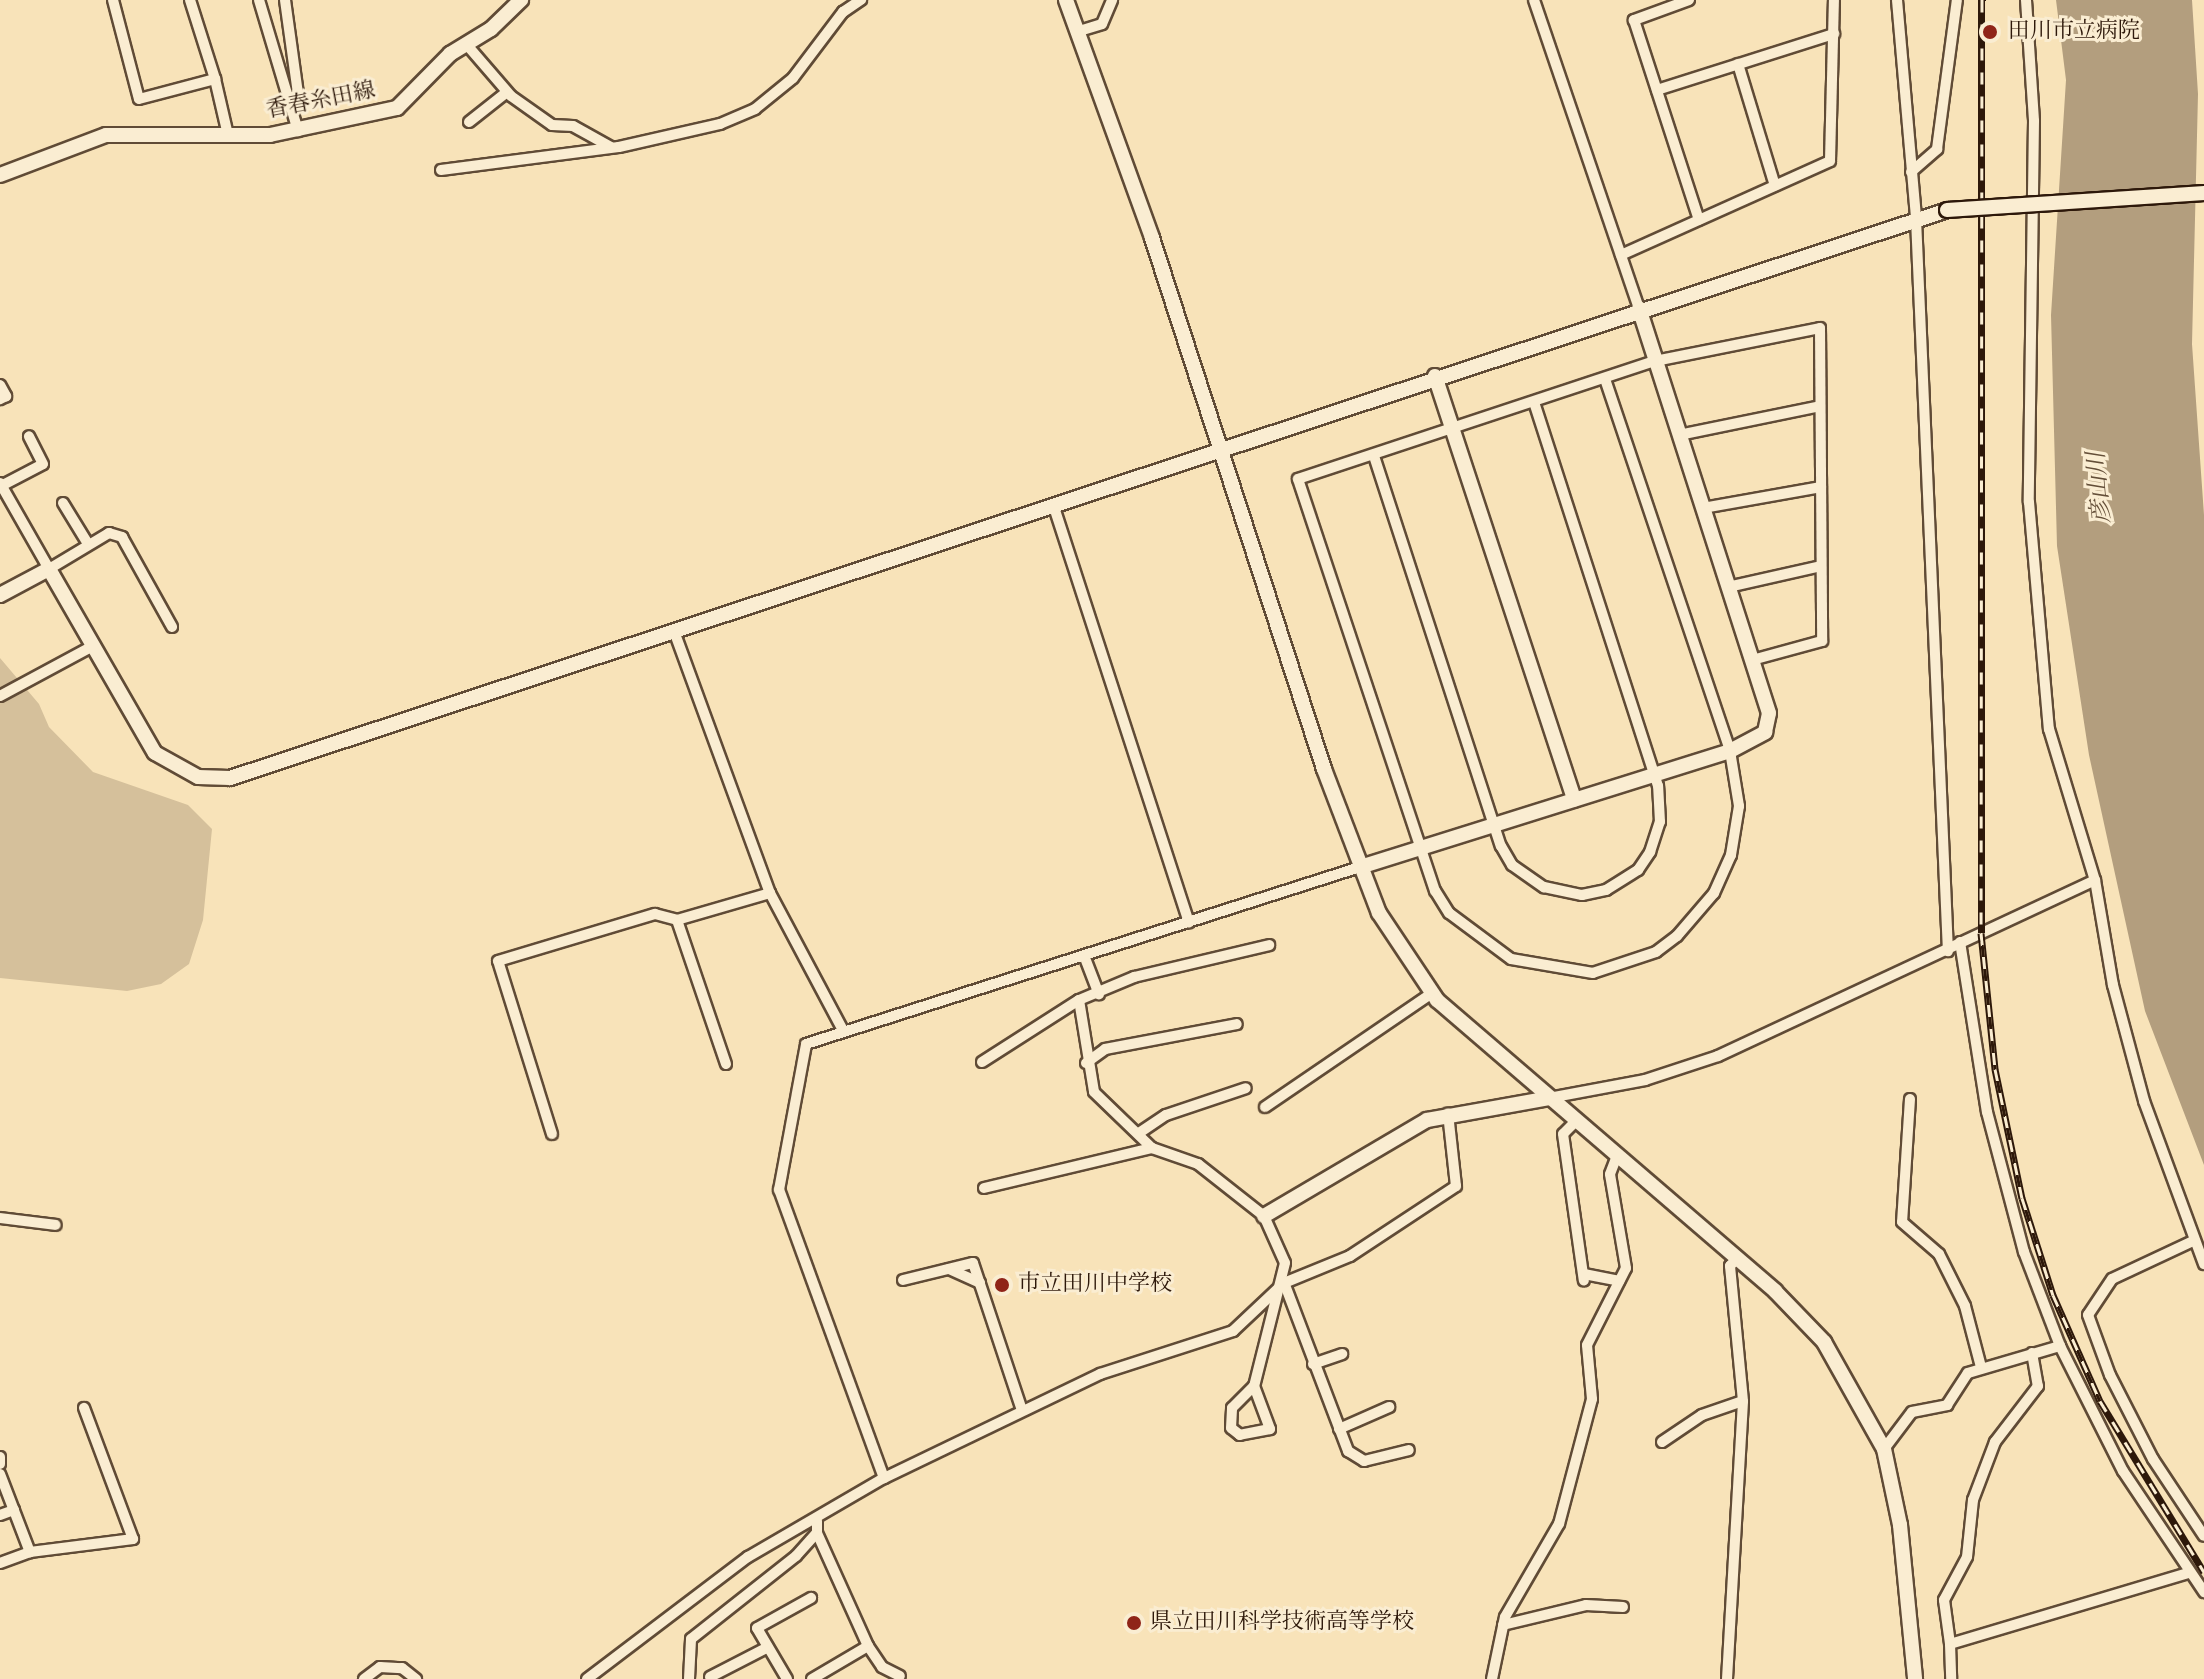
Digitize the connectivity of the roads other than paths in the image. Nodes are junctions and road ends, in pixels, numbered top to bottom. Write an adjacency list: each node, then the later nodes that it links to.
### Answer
1 (113, 0): 19 (street)
2 (190, 0): 19 (street)
3 (259, 0): 22 (street)
4 (285, 0): 22 (street)
5 (521, 0): 17 (street, 香春糸田線)
6 (861, 0): 26 (street)
7 (1066, 0): 15 (street)
8 (1112, 0): 15 (street)
9 (1534, 0): 34 (street)
10 (1689, 0): 20 (street)
11 (1834, 0): 16 (street)
12 (1897, 0): 28 (street)
13 (1957, 0): 28 (street)
14 (2026, 0): 69 (street)
15 (1076, 32): 46 (street)
16 (1834, 34): 18 (street); 30 (street)
17 (467, 45): 21 (street); 24 (street, 香春糸田線)
18 (1738, 64): 20 (street); 30 (street)
19 (215, 79): 25 (street)
20 (1657, 90): 33 (street)
21 (507, 92): 23 (street); 26 (street)
22 (291, 98): 24 (street)
23 (469, 122)
24 (298, 131): 25 (street, 香春糸田線)
25 (228, 135): 29 (street, 香春糸田線)
26 (613, 147): 27 (street)
27 (441, 170)
28 (1911, 172): 32 (street)
29 (0, 175)
30 (1775, 186): 33 (street)
31 (2204, 193): 32 (street, bridge)
32 (1916, 219): 35 (street); 75 (street)
33 (1699, 220): 34 (street)
34 (1621, 255): 35 (street)
35 (1639, 308): 36 (street); 37 (street)
36 (1655, 361): 38 (street); 42 (street); 44 (street)
37 (1435, 376): 43 (street); 46 (street)
38 (1605, 379): 41 (street); 63 (street)
39 (0, 385): 40 (street)
40 (0, 399)
41 (1534, 403): 43 (street); 64 (street)
42 (1820, 406): 44 (street); 49 (street)
43 (1454, 431): 47 (street); 65 (street)
44 (1679, 435): 52 (street)
45 (29, 436): 48 (street)
46 (1223, 448): 51 (street); 68 (street)
47 (1374, 456): 66 (street); 67 (street)
48 (1, 485): 55 (street)
49 (1821, 487): 52 (street); 54 (street)
50 (63, 503): 53 (street)
51 (1053, 504): 59 (street); 72 (street)
52 (1703, 508): 56 (street)
53 (88, 544): 55 (street); 58 (street)
54 (1821, 566): 56 (street); 61 (street)
55 (49, 569): 57 (street); 60 (street)
56 (1728, 587): 61 (street)
57 (0, 595)
58 (172, 627)
59 (674, 631): 60 (street); 70 (street)
60 (93, 646): 62 (street)
61 (1752, 660): 63 (street)
62 (0, 696)
63 (1730, 751): 64 (street); 67 (street)
64 (1656, 774): 65 (street); 66 (street)
65 (1574, 800): 66 (street)
66 (1495, 825): 67 (street)
67 (1422, 848): 68 (street)
68 (1360, 867): 72 (street); 77 (street)
69 (2095, 880): 73 (street); 99 (street)
70 (770, 893): 71 (street); 81 (street)
71 (677, 920): 84 (street); 92 (street)
72 (1189, 922): 76 (street)
73 (1960, 942): 75 (street); 107 (street)
74 (1269, 945): 78 (street)
75 (1948, 951): 86 (street)
76 (1085, 958): 78 (street); 81 (street)
77 (1432, 993): 86 (street); 88 (street)
78 (1099, 994): 79 (street)
79 (1079, 1000): 82 (street); 83 (street)
80 (1237, 1024): 83 (street)
81 (844, 1032): 124 (street)
82 (982, 1062)
83 (1086, 1063): 91 (street)
84 (726, 1064)
85 (1246, 1088): 91 (street)
86 (1549, 1098): 89 (street); 90 (street)
87 (1910, 1099): 111 (street)
88 (1265, 1107)
89 (1448, 1113): 96 (street); 106 (street)
90 (1576, 1121): 94 (street); 104 (street)
91 (1139, 1133): 93 (street)
92 (552, 1134)
93 (1152, 1148): 95 (street); 96 (street)
94 (1617, 1156): 100 (street); 104 (street)
95 (984, 1188)
96 (1264, 1216): 106 (street)
97 (0, 1218): 98 (street)
98 (56, 1225)
99 (2193, 1241): 101 (street); 128 (street)
100 (1737, 1258): 113 (street); 119 (street)
101 (2204, 1264)
102 (949, 1269): 103 (street); 105 (street); 105 (street)
103 (903, 1280)
104 (1619, 1281): 135 (street)
105 (980, 1283): 116 (street)
106 (1284, 1283): 110 (street); 112 (street); 116 (street)
107 (2060, 1346): 108 (street); 131 (street)
108 (2032, 1353): 111 (street); 136 (street)
109 (1342, 1354): 110 (street)
110 (1313, 1364): 117 (street)
111 (1981, 1367): 119 (street)
112 (1254, 1386): 112 (street)
113 (1743, 1401): 118 (street); 148 (street)
114 (1389, 1407): 117 (street)
115 (84, 1408): 129 (street)
116 (1022, 1410): 124 (street)
117 (1339, 1429): 120 (street)
118 (1662, 1442)
119 (1884, 1449): 149 (street)
120 (1409, 1450)
121 (0, 1457): 122 (street)
122 (0, 1464)
123 (0, 1474): 125 (street)
124 (884, 1478): 127 (street)
125 (14, 1510): 126 (street); 129 (street)
126 (0, 1515)
127 (817, 1527): 137 (street); 143 (street); 144 (street)
128 (2204, 1536)
129 (30, 1552): 130 (street)
130 (0, 1563)
131 (2188, 1573): 132 (street); 136 (street)
132 (2204, 1592)
133 (811, 1598): 138 (street)
134 (1623, 1607): 135 (street)
135 (1503, 1625): 147 (street)
136 (1950, 1644): 150 (street)
137 (868, 1646): 139 (street); 146 (street)
138 (768, 1647): 140 (street); 145 (street)
139 (900, 1676)
140 (710, 1677)
141 (364, 1679): 142 (street)
142 (416, 1679)
143 (587, 1679)
144 (688, 1679)
145 (787, 1679)
146 (812, 1679)
147 (1492, 1679)
148 (1727, 1679)
149 (1915, 1679)
150 (1951, 1679)

